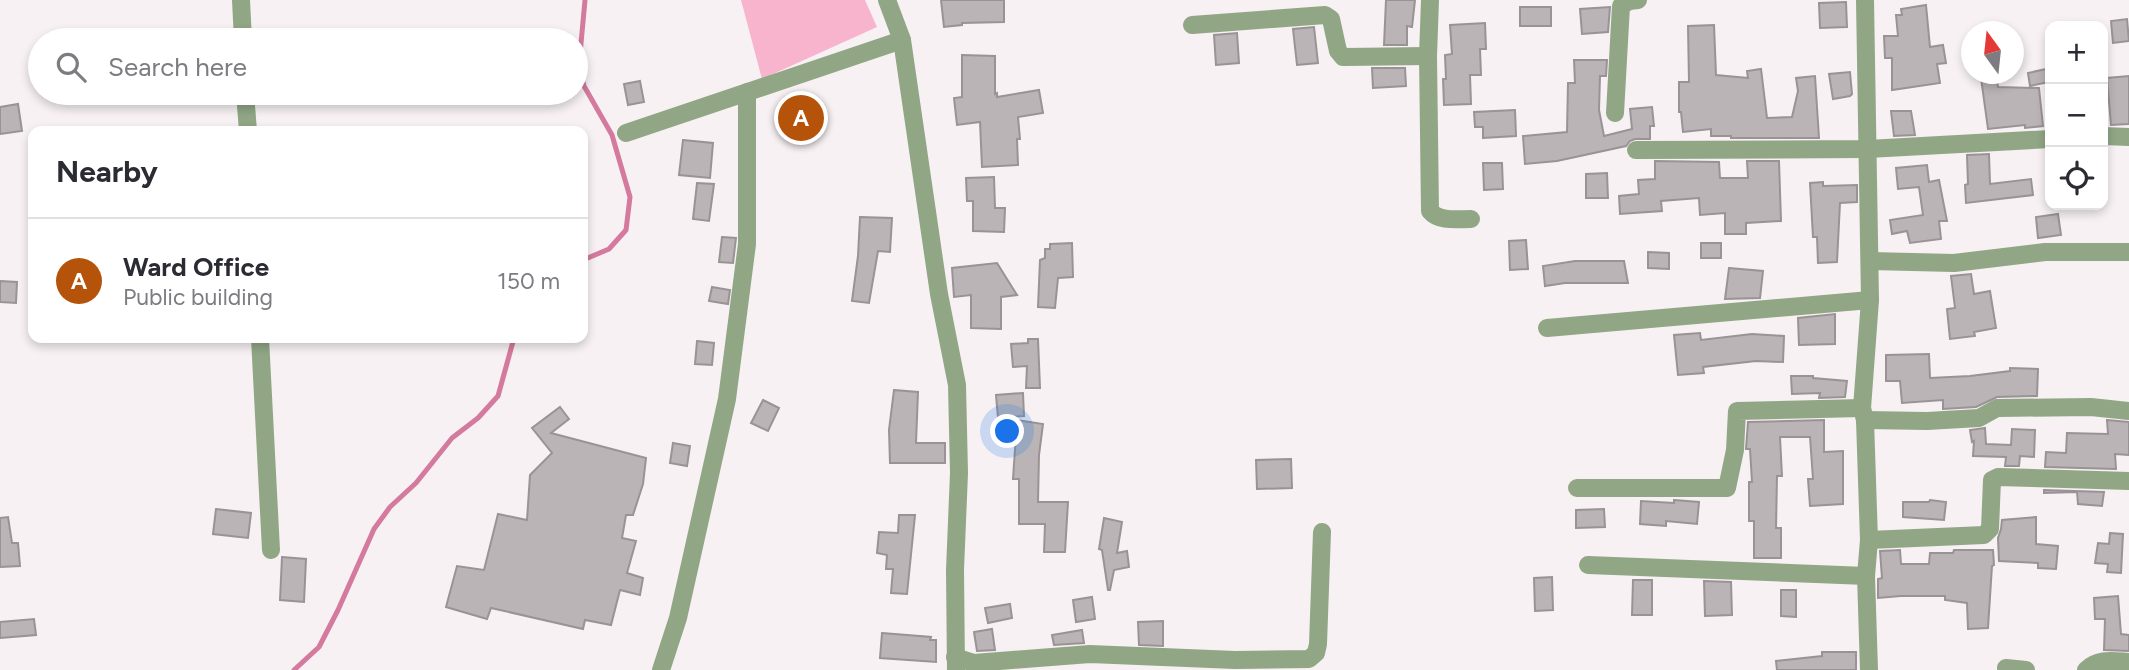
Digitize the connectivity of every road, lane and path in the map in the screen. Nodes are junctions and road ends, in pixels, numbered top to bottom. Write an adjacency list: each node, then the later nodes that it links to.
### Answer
1 (241, 0): 7 (street)
2 (887, 0): 8 (street)
3 (1430, 0): 9 (street)
4 (1638, 0): 12 (street)
5 (1865, 0): 19 (street)
6 (1192, 25): 9 (street)
7 (242, 28)
8 (902, 40): 10 (street); 36 (street)
9 (1427, 56): 20 (street)
10 (747, 92): 14 (street); 38 (street)
11 (246, 105): 13 (street)
12 (1615, 113)
13 (248, 126)
14 (626, 133)
15 (2108, 136): 16 (street)
16 (2129, 137)
17 (2045, 139): 19 (street)
18 (1636, 149): 19 (street)
19 (1868, 149): 22 (street)
20 (1471, 219)
21 (2129, 252): 22 (street)
22 (1870, 261): 23 (street)
23 (1870, 300): 24 (street); 27 (street)
24 (1547, 328)
25 (260, 343): 32 (street)
26 (2129, 411): 27 (street)
27 (1864, 414): 29 (street); 31 (street)
28 (2129, 481): 31 (street)
29 (1577, 488)
30 (1322, 532): 36 (street)
31 (1869, 540): 34 (street)
32 (271, 550)
33 (1588, 565): 34 (street)
34 (1866, 576): 39 (street)
35 (2129, 662): 41 (street)
36 (955, 664)
37 (2006, 668): 40 (street)
38 (661, 670)
39 (1869, 670)
40 (2026, 670)
41 (2086, 670)

